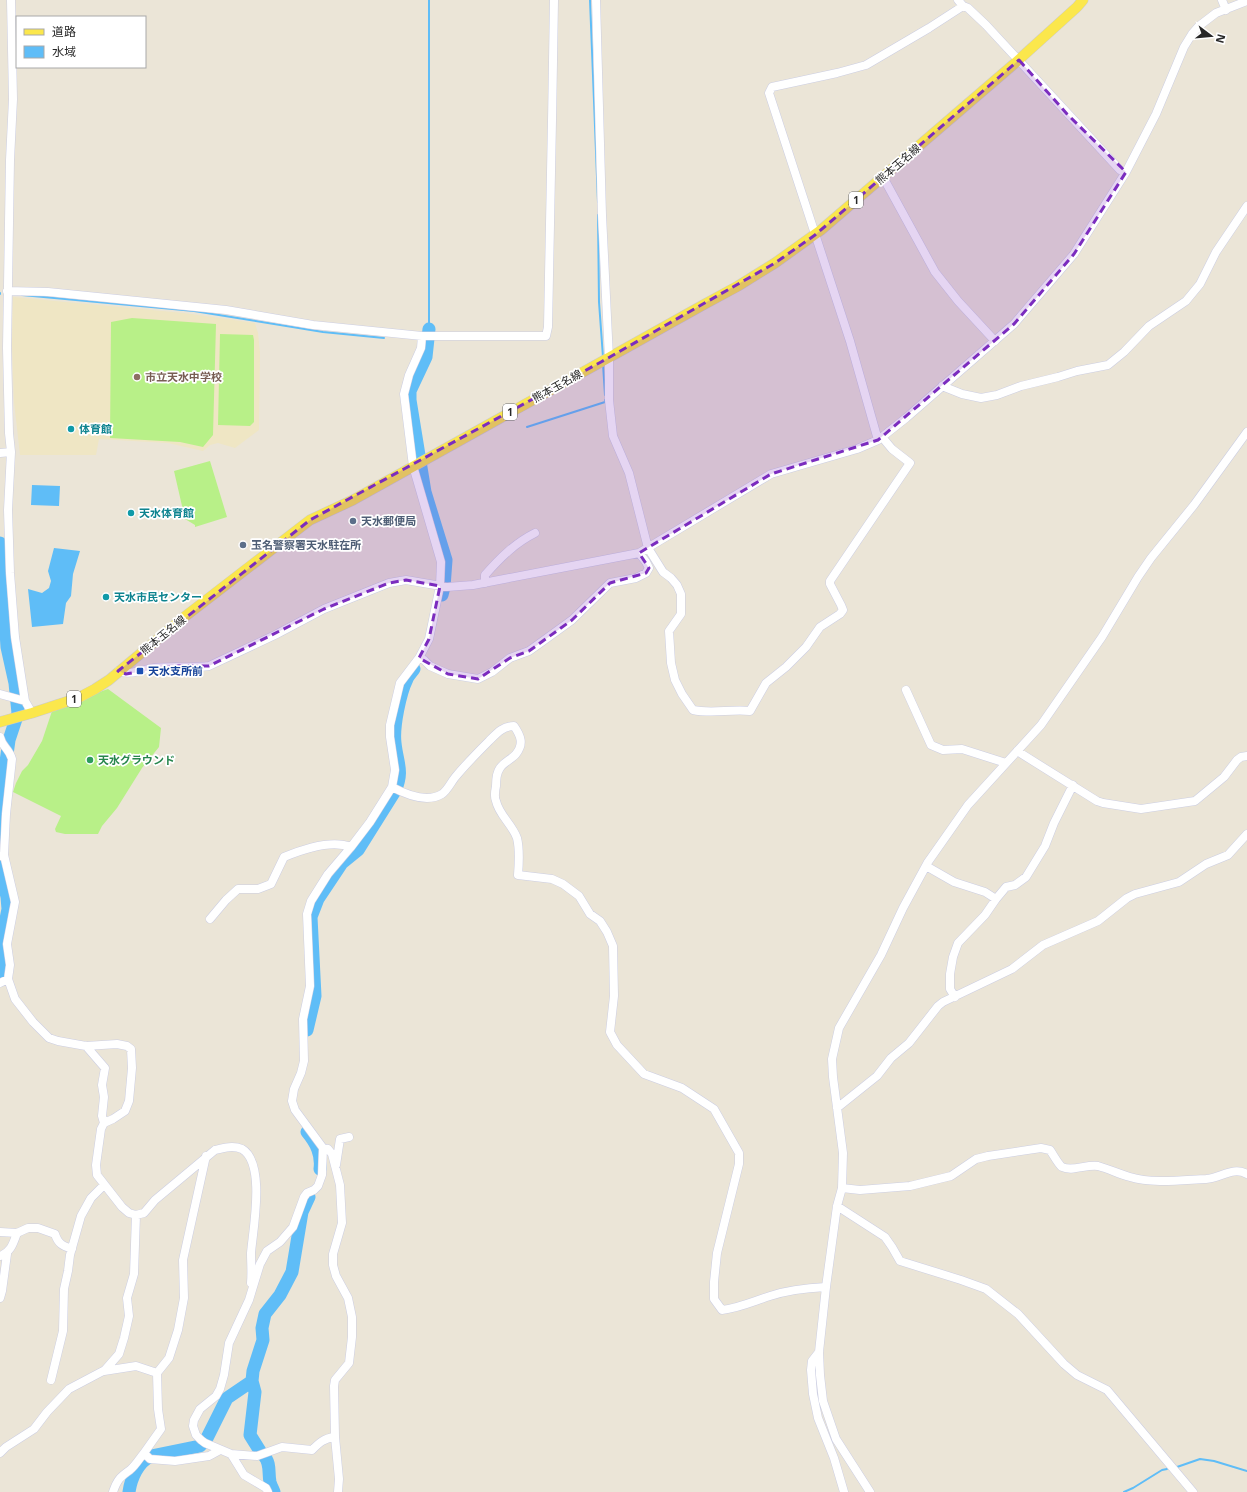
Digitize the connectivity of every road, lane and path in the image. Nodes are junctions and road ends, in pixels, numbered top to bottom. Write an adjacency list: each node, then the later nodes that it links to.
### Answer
1 (12, 0): 14 (street)
2 (554, 0): 15 (street)
3 (596, 0): 17 (street)
4 (1083, 0): 9 (main road, 熊本玉名線 / 1)
5 (1222, 0): 8 (street)
6 (1247, 1): 8 (street)
7 (960, 3): 9 (street); 13 (street)
8 (1226, 10): 10 (street)
9 (1019, 60): 10 (street); 11 (main road, 熊本玉名線 / 1)
10 (1126, 172): 16 (street)
11 (883, 177): 13 (main road, 熊本玉名線 / 1); 16 (street)
12 (1247, 206): 18 (street)
13 (815, 235): 17 (main road, 熊本玉名線 / 1); 20 (street)
14 (7, 291): 15 (street); 21 (street)
15 (427, 336): 22 (street)
16 (995, 341): 18 (street)
17 (605, 360): 22 (main road, 熊本玉名線 / 1); 24 (street)
18 (942, 386): 20 (street)
19 (1247, 432): 36 (street)
20 (880, 439): 24 (street); 24 (street)
21 (5, 452): 32 (street)
22 (415, 465): 27 (street); 29 (main road, 熊本玉名線 / 1)
23 (534, 532): 26 (street)
24 (648, 548): 25 (street)
25 (639, 553): 26 (street); 28 (street)
26 (485, 583): 27 (street)
27 (443, 586): 28 (street); 29 (street)
28 (420, 658): 40 (street)
29 (118, 671): 33 (main road, 熊本玉名線 / 1)
30 (906, 690): 38 (street)
31 (4, 696): 32 (street)
32 (22, 701): 33 (street)
33 (28, 714): 34 (main road, 熊本玉名線 / 1)
34 (5, 720)
35 (1, 742): 43 (street)
36 (1018, 751): 38 (street); 39 (street)
37 (1247, 756): 39 (street)
38 (1006, 763): 44 (street)
39 (1073, 785): 45 (street)
40 (393, 787): 42 (street); 66 (street)
41 (1247, 834): 49 (street)
42 (351, 847): 46 (street); 54 (street)
43 (2, 856): 47 (street)
44 (926, 866): 45 (street); 51 (street)
45 (996, 899): 49 (street)
46 (210, 919)
47 (8, 979): 48 (street); 50 (street)
48 (0, 983)
49 (955, 996): 51 (street)
50 (86, 1046): 52 (street); 52 (street)
51 (837, 1108): 59 (street)
52 (104, 1123): 58 (street)
53 (349, 1137): 56 (street)
54 (323, 1148): 56 (street); 68 (street)
55 (206, 1156): 61 (street); 68 (street); 71 (street)
56 (336, 1170): 73 (street)
57 (1247, 1174): 59 (street)
58 (104, 1185): 61 (street); 64 (street)
59 (842, 1188): 60 (street)
60 (837, 1206): 66 (street); 83 (street)
61 (136, 1215): 70 (street)
62 (0, 1232): 63 (street)
63 (17, 1233): 64 (street); 65 (street)
64 (72, 1249): 72 (street)
65 (4, 1255): 67 (street)
66 (826, 1287): 69 (street)
67 (0, 1298)
68 (249, 1300): 74 (street)
69 (819, 1352): 81 (street); 82 (street)
70 (103, 1372): 71 (street); 75 (street)
71 (157, 1372): 77 (street)
72 (51, 1380)
73 (335, 1437): 76 (street); 80 (street)
74 (220, 1450): 76 (street); 77 (street)
75 (0, 1453)
76 (231, 1454): 79 (street)
77 (147, 1455): 78 (street)
78 (113, 1492)
79 (268, 1492)
80 (338, 1492)
81 (844, 1492)
82 (870, 1492)
83 (1193, 1492)

